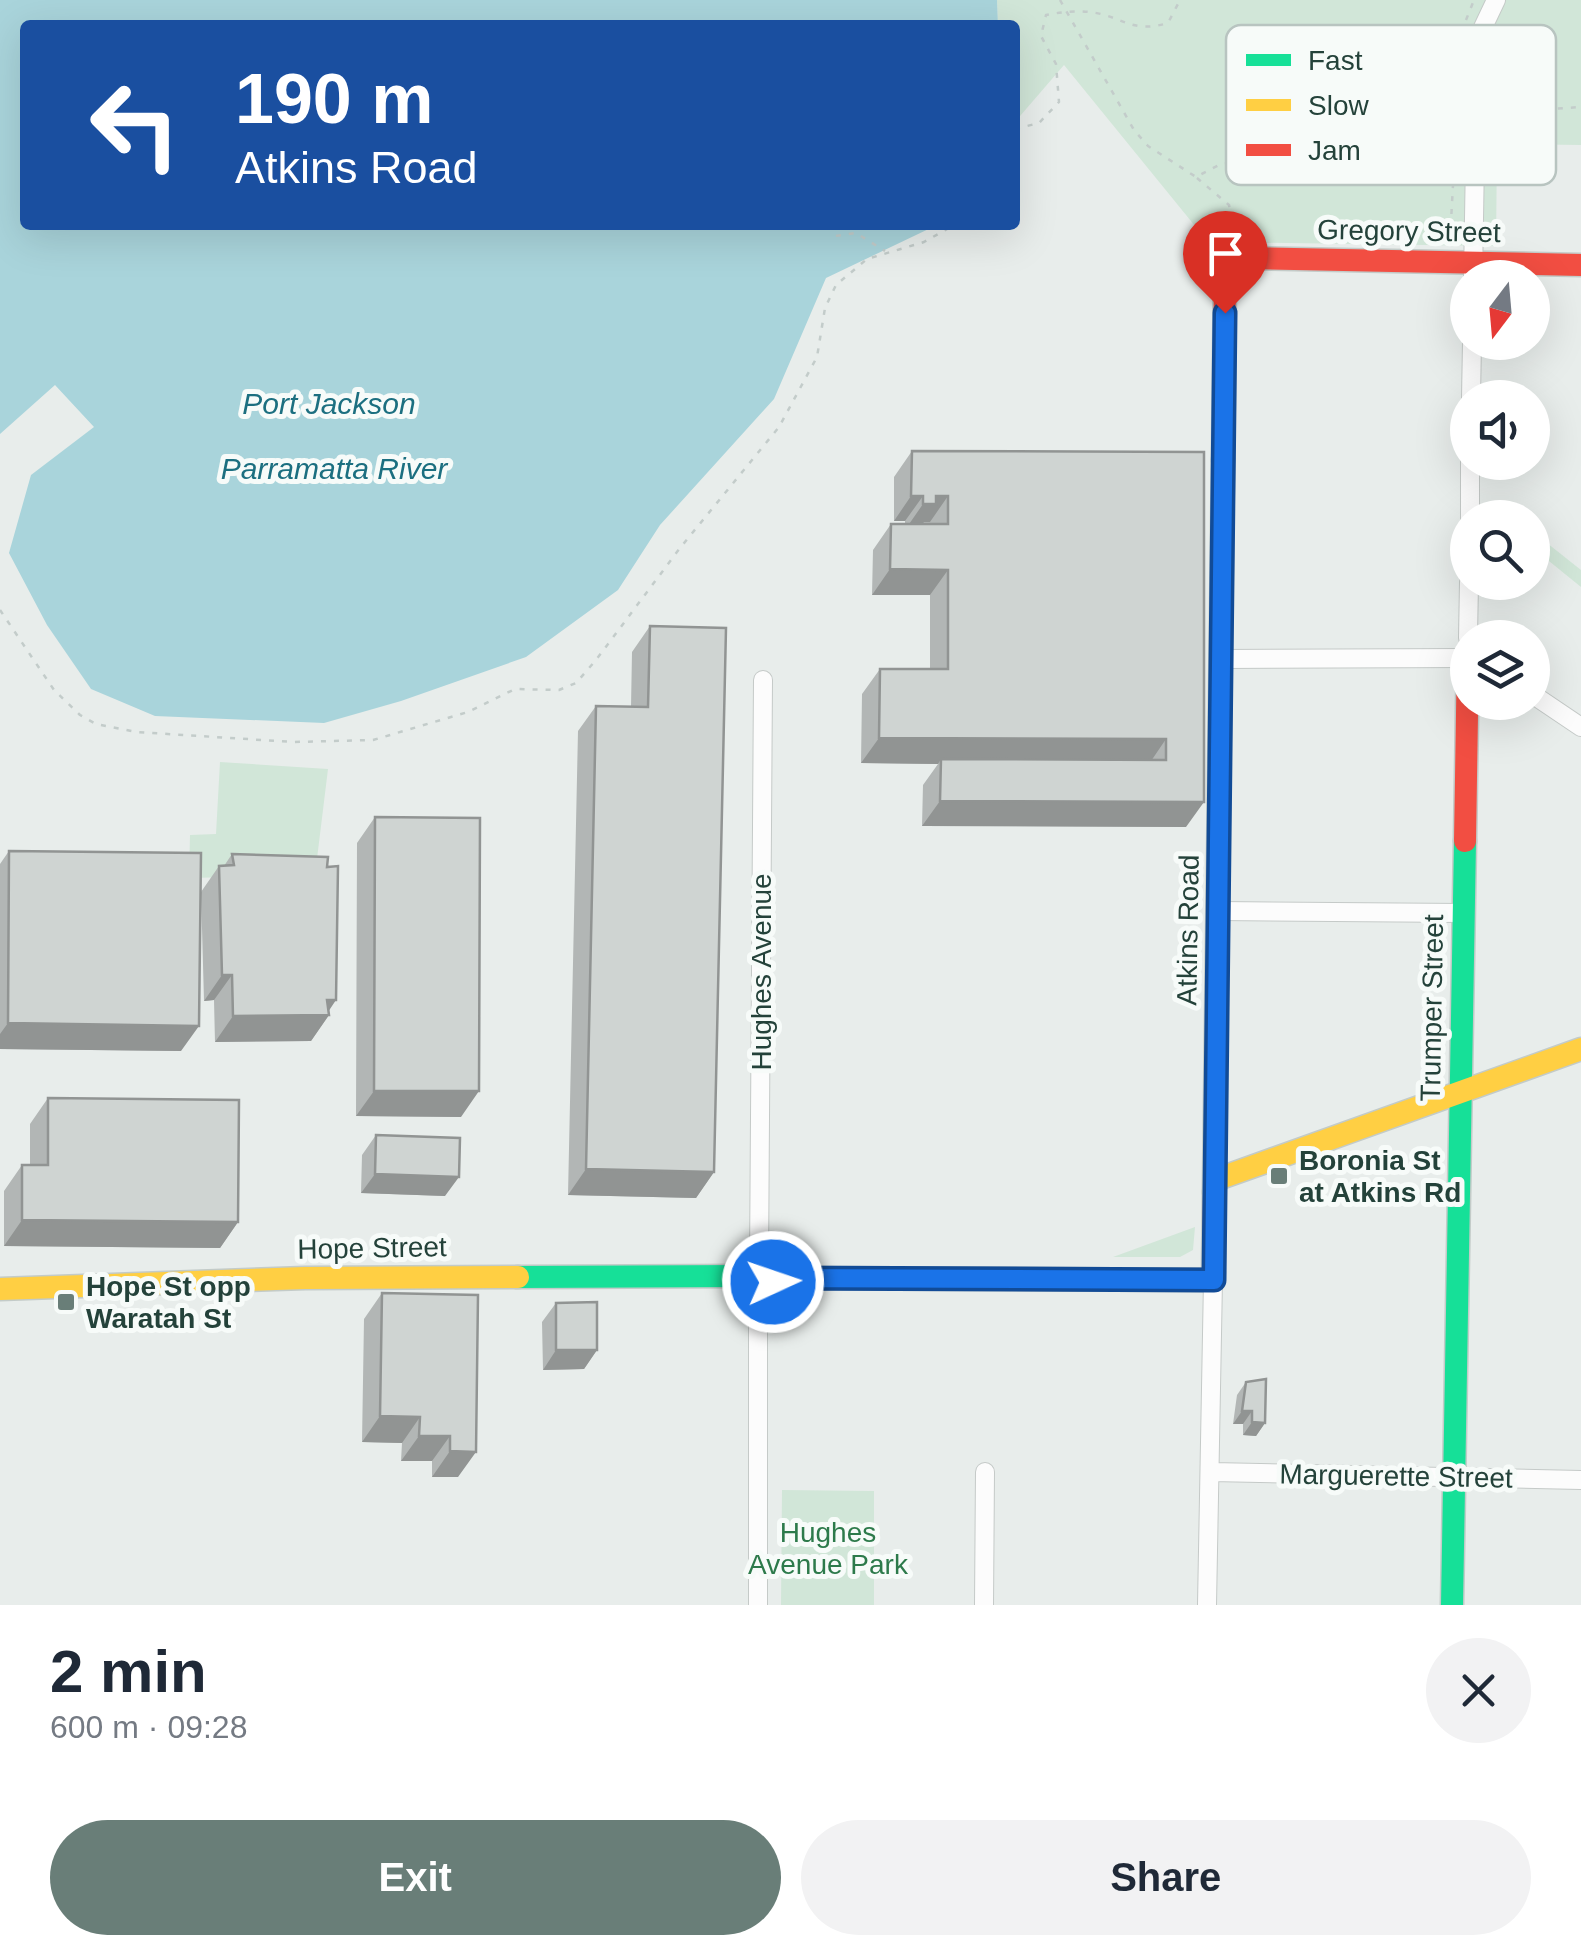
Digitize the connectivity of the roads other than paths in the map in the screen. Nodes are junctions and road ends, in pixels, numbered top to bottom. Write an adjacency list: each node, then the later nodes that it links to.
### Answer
1 (1496, 0): 2 (street)
2 (1484, 25)
3 (1469, 185): 5 (street)
4 (1237, 260): 6 (street, Gregory Street); 10 (street, Atkins Road)
5 (1473, 260)
6 (1450, 261)
7 (1581, 265): 8 (street, Gregory Street)
8 (1550, 266)
9 (1450, 654): 10 (street)
10 (1222, 659): 15 (street, Atkins Road)
11 (763, 680): 20 (street, Hughes Avenue)
12 (1550, 706): 14 (street)
13 (1467, 720): 16 (street, Trumper Street)
14 (1581, 727)
15 (1218, 911): 16 (street); 19 (street, Atkins Road)
16 (1463, 913): 18 (street, Trumper Street)
17 (1581, 1049): 18 (street)
18 (1461, 1094): 19 (street); 25 (street, Trumper Street)
19 (1215, 1180): 21 (street, Atkins Road)
20 (759, 1277): 21 (street, Hope Street); 22 (street, Hope Street); 27 (street, Hughes Avenue)
21 (1214, 1280): 24 (street, Atkins Road)
22 (0, 1288)
23 (984, 1472): 28 (street)
24 (1212, 1472): 25 (street, Marguerette Street); 29 (street, Atkins Road)
25 (1456, 1477): 26 (street, Marguerette Street); 30 (street, Trumper Street)
26 (1581, 1480)
27 (758, 1605)
28 (984, 1605)
29 (1207, 1605)
30 (1452, 1605)

